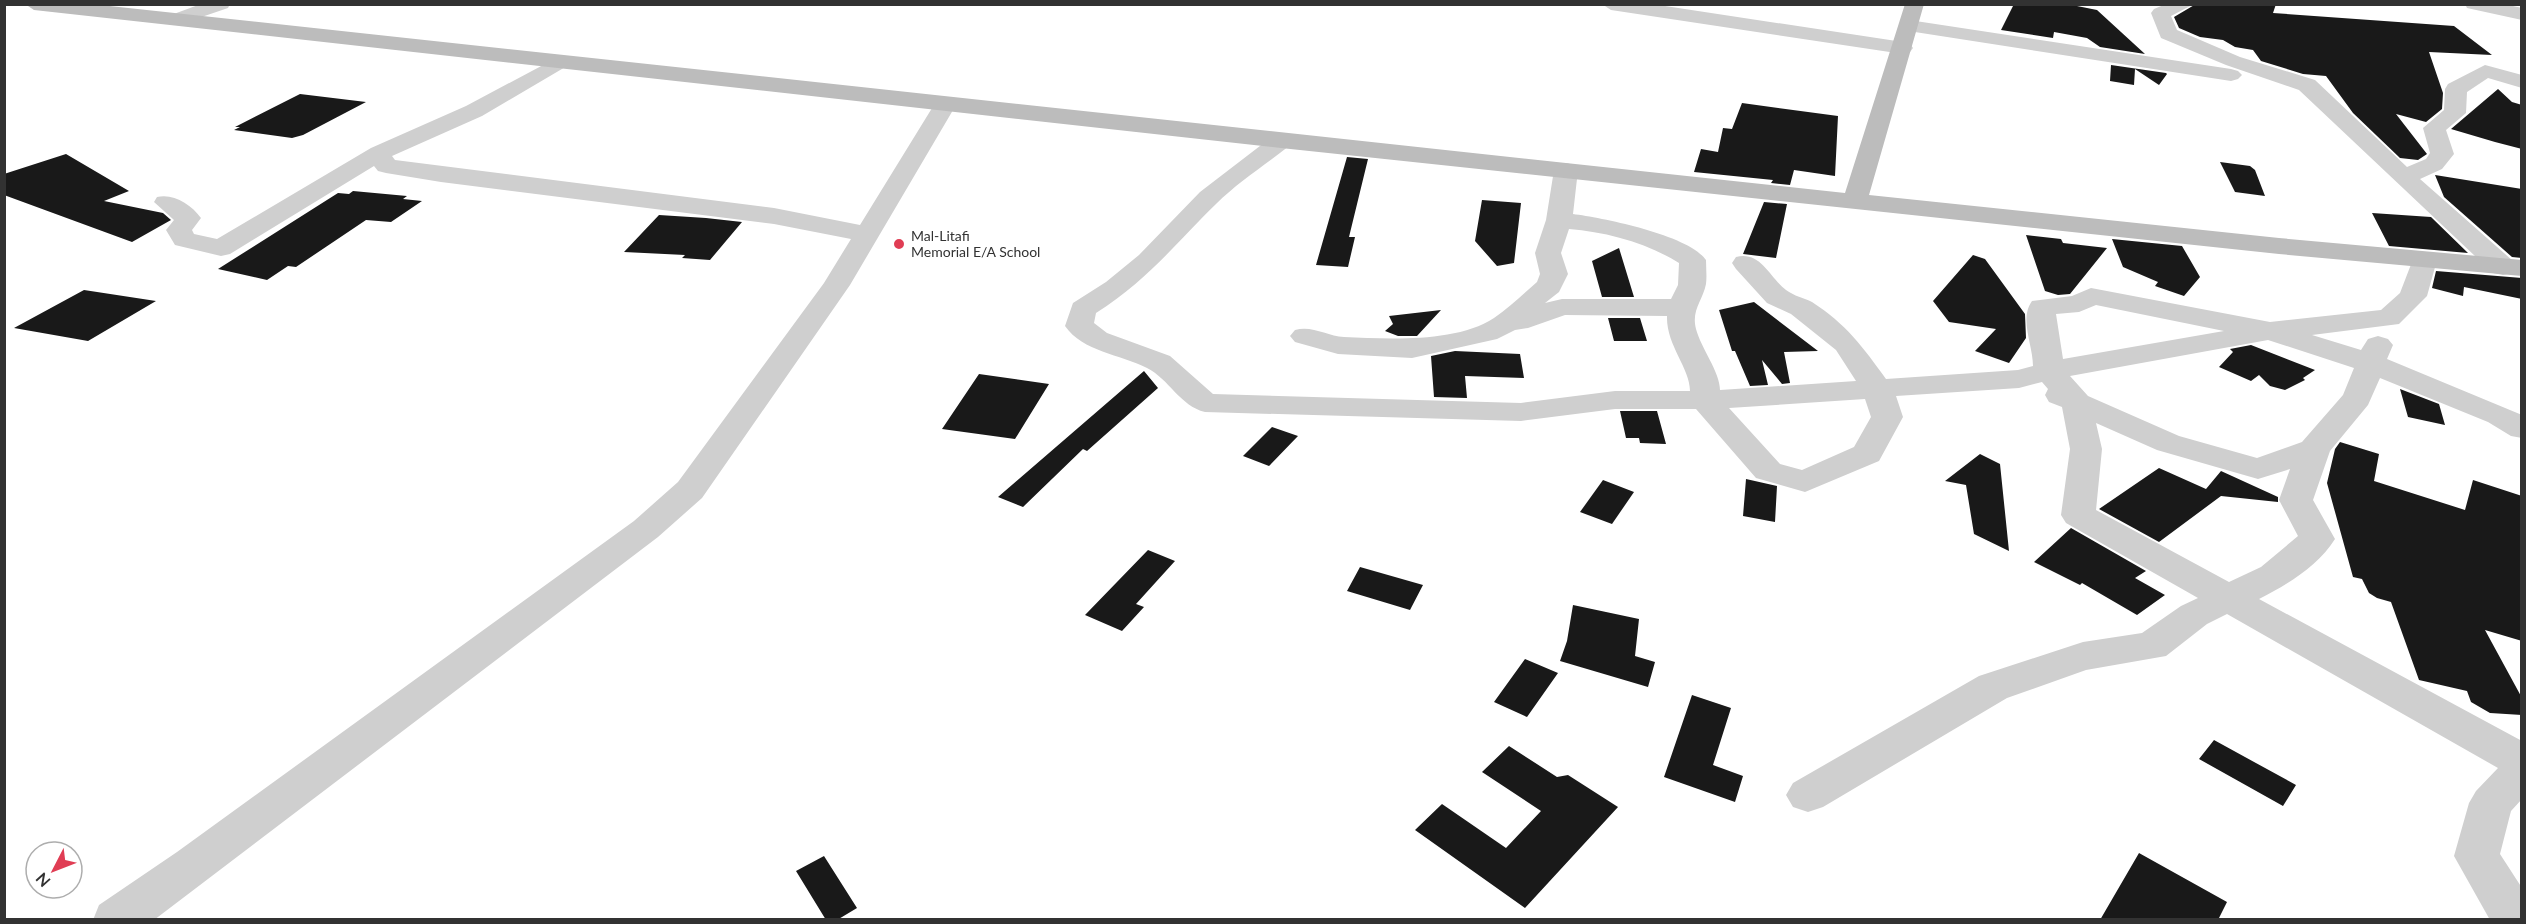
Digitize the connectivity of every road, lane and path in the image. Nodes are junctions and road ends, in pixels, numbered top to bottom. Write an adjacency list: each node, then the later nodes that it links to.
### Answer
1 (34, 4): 8 (main road)
2 (221, 4): 8 (street)
3 (1611, 4): 10 (street)
4 (1915, 4): 9 (main road)
5 (2185, 4): 13 (street)
6 (2474, 4): 7 (street)
7 (2522, 14)
8 (178, 19): 11 (main road)
9 (1909, 26): 10 (main road); 13 (street)
10 (1903, 48): 19 (main road)
11 (560, 62): 14 (main road); 16 (street)
12 (2522, 82): 18 (street)
13 (2307, 85): 18 (street)
14 (945, 105): 15 (main road); 22 (street)
15 (1281, 141): 17 (main road); 34 (street)
16 (380, 153): 20 (street); 22 (street)
17 (1566, 170): 19 (main road); 21 (street)
18 (2404, 177): 25 (street)
19 (1855, 200): 23 (main road)
20 (166, 202)
21 (1559, 220): 26 (street); 28 (street)
22 (867, 234): 42 (street)
23 (2424, 260): 25 (main road); 27 (street)
24 (1745, 263): 33 (street)
25 (2516, 268)
26 (1681, 308): 28 (street); 34 (street)
27 (2389, 318): 29 (street); 31 (street)
28 (1504, 324): 30 (street)
29 (2270, 332): 31 (street); 32 (street); 32 (street)
30 (1305, 336)
31 (2370, 363): 36 (street); 37 (street)
32 (2034, 375): 33 (street); 35 (street)
33 (1878, 390): 34 (street); 34 (street)
34 (1706, 400)
35 (2076, 401): 37 (street); 38 (street)
36 (2522, 429)
37 (2314, 449): 38 (street)
38 (2229, 600): 39 (street); 41 (street)
39 (2522, 761)
40 (2522, 771): 43 (street)
41 (1808, 795)
42 (116, 920)
43 (2516, 920)

